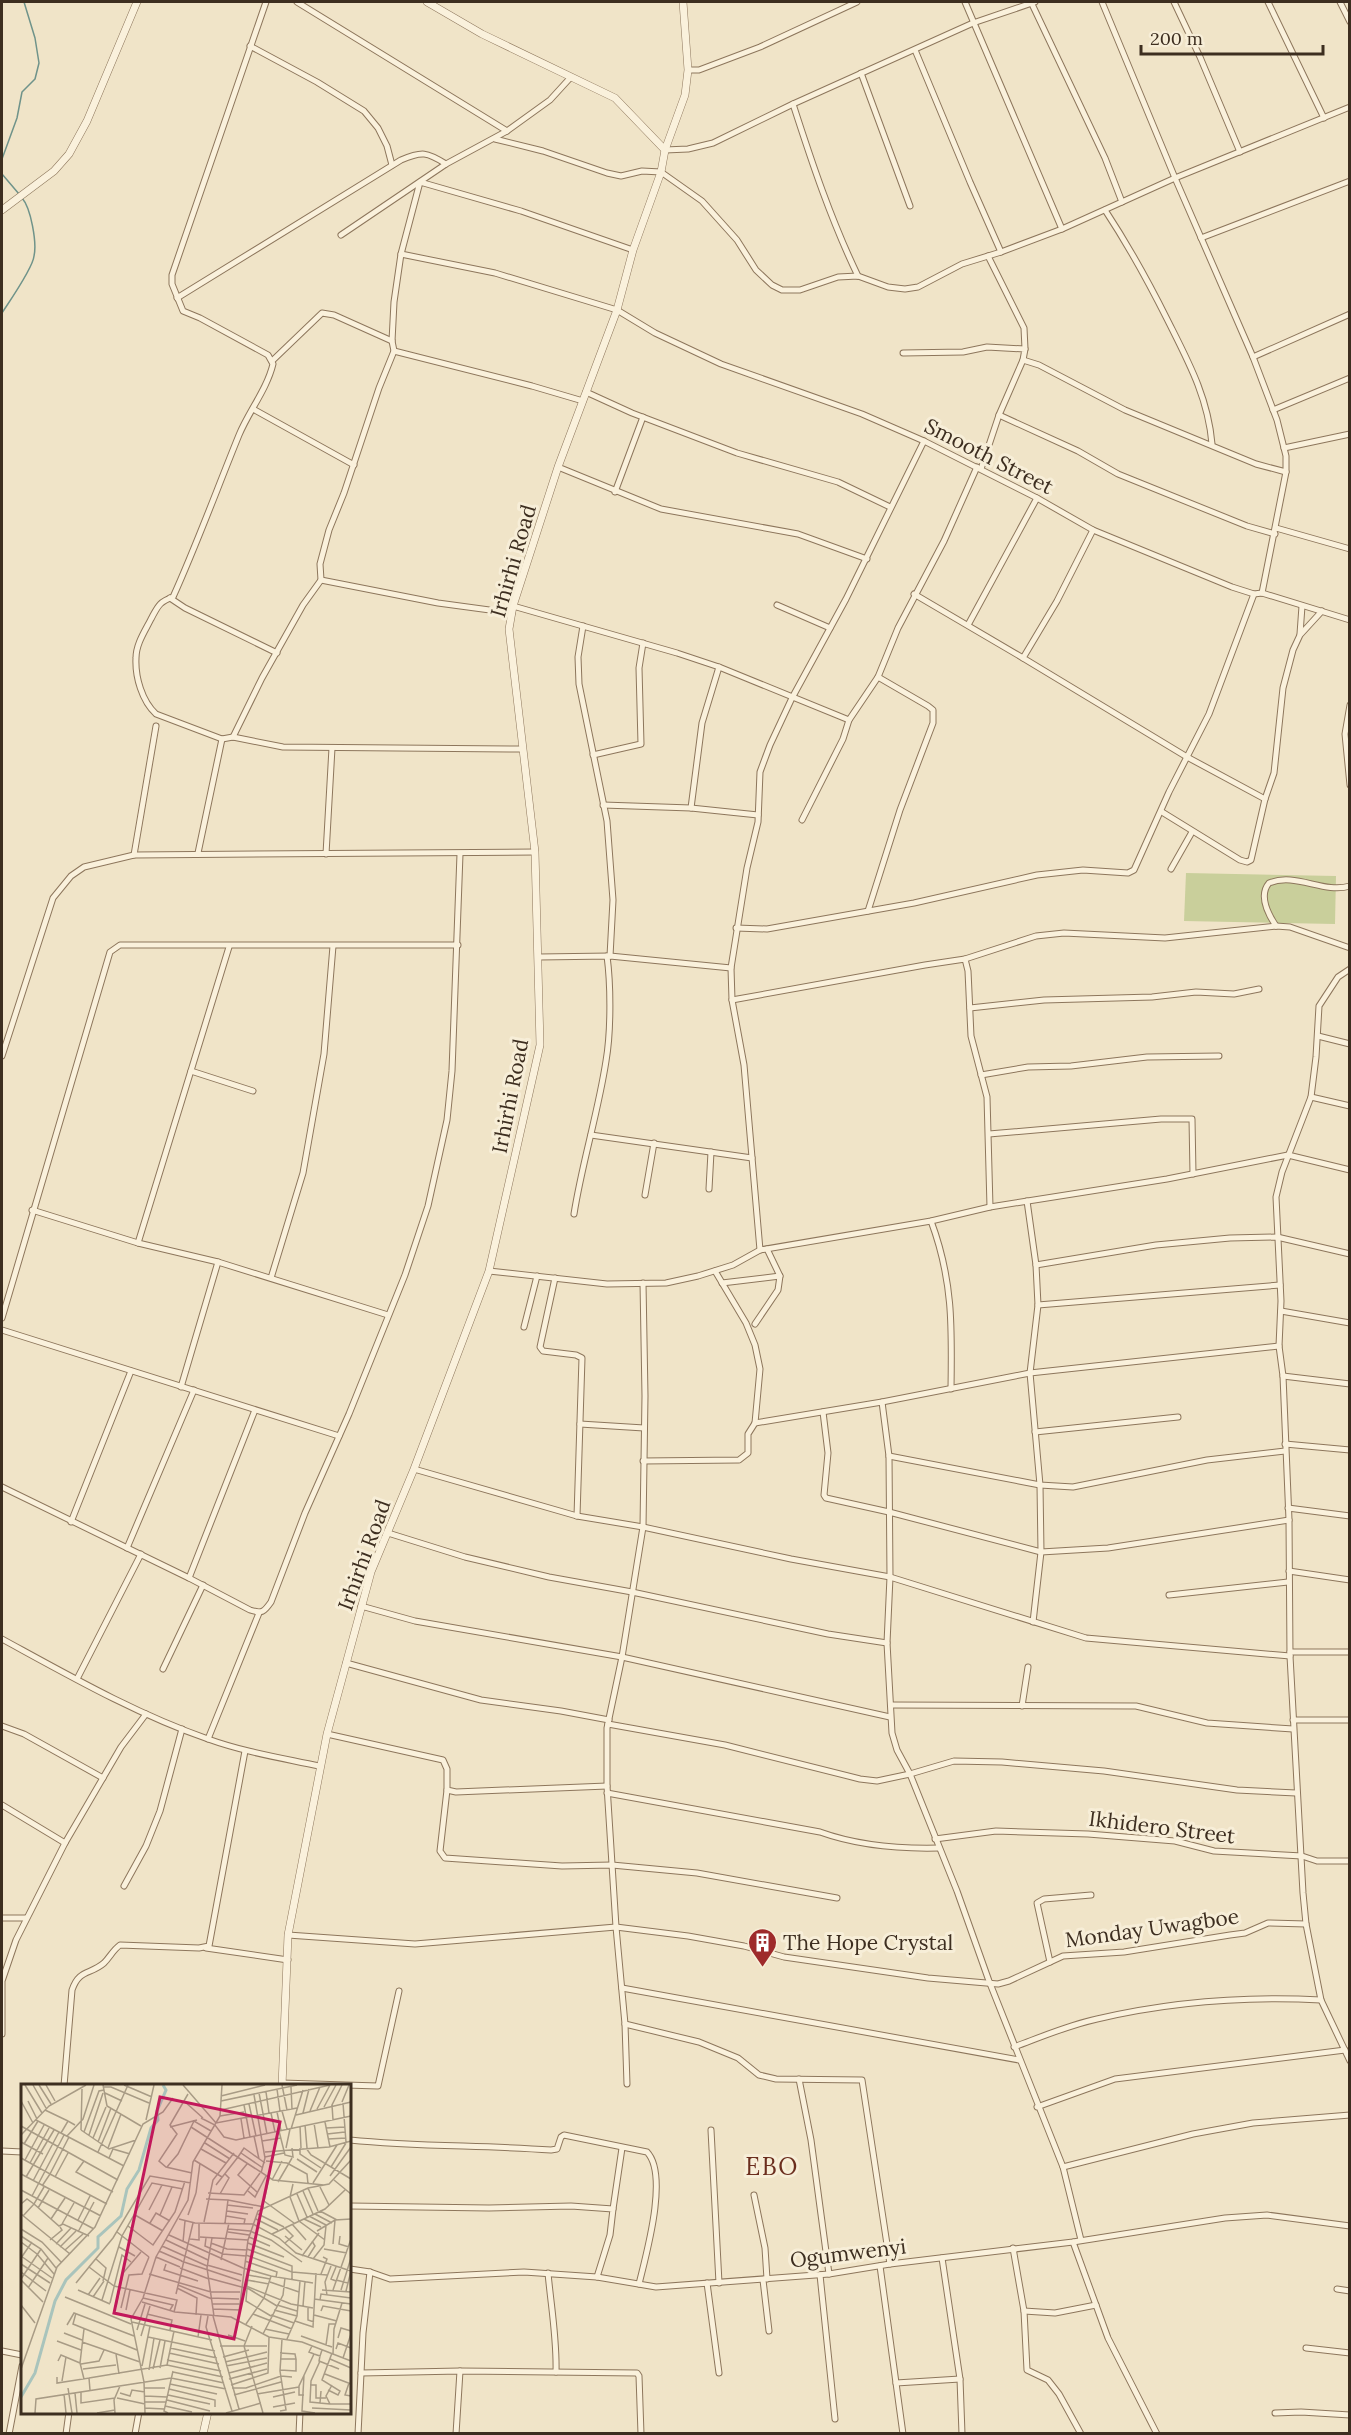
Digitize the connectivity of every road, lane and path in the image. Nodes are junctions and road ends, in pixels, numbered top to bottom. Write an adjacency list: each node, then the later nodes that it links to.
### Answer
1 (137, 2): 36 (street)
2 (266, 2): 16 (street)
3 (297, 2): 24 (street)
4 (427, 2): 20 (street)
5 (692, 2): 13 (street)
6 (857, 2): 18 (street)
7 (965, 2): 15 (street)
8 (1032, 2): 15 (street); 34 (street)
9 (1102, 2): 31 (street)
10 (1174, 2): 27 (street)
11 (1268, 2): 23 (street)
12 (1340, 2): 14 (street)
13 (683, 3): 18 (street, Irhirhi Road)
14 (1350, 22)
15 (973, 23): 17 (street); 38 (street)
16 (250, 46): 29 (street); 46 (street)
17 (915, 50): 19 (street); 42 (street)
18 (688, 70): 26 (street, Irhirhi Road)
19 (861, 74): 21 (street); 35 (street)
20 (571, 77): 24 (street); 26 (street)
21 (793, 104): 26 (street); 45 (street)
22 (1350, 107): 23 (street)
23 (1324, 118): 27 (street)
24 (507, 131): 25 (street)
25 (495, 139): 28 (street); 30 (street)
26 (665, 150): 30 (street, Irhirhi Road)
27 (1240, 152): 31 (street)
28 (446, 164): 29 (street); 33 (street)
29 (392, 165): 46 (street)
30 (661, 172): 41 (street, Irhirhi Road); 45 (street)
31 (1175, 178): 34 (street); 40 (street)
32 (1350, 181): 40 (street)
33 (420, 182): 39 (street); 41 (street); 43 (street)
34 (1122, 202): 37 (street)
35 (910, 206)
36 (2, 210)
37 (1105, 210): 38 (street); 65 (street)
38 (1062, 229): 42 (street)
39 (341, 235)
40 (1201, 238): 53 (street)
41 (633, 250): 47 (street, Irhirhi Road)
42 (1001, 252): 44 (street)
43 (401, 254): 47 (street, Smooth Street); 49 (street)
44 (988, 256): 45 (street); 50 (street)
45 (858, 276)
46 (177, 298): 55 (street)
47 (616, 310): 57 (street, Irhirhi Road); 64 (street, Smooth Street)
48 (1350, 314): 53 (street)
49 (392, 341): 51 (street); 55 (street)
50 (1025, 349): 52 (street); 54 (street)
51 (394, 351): 58 (street); 67 (street)
52 (903, 353)
53 (1253, 357): 60 (street)
54 (1023, 360): 61 (street); 65 (street)
55 (272, 361): 59 (street)
56 (1350, 378): 60 (street)
57 (586, 392): 58 (street, Irhirhi Road); 62 (street)
58 (583, 401): 68 (street, Irhirhi Road)
59 (252, 409): 67 (street); 82 (street)
60 (1273, 410): 66 (street)
61 (999, 415): 69 (street); 75 (street)
62 (643, 417): 71 (street); 73 (street)
63 (1350, 434): 66 (street)
64 (924, 441): 69 (street, Smooth Street); 73 (street)
65 (1212, 444): 70 (street)
66 (1284, 448): 70 (street)
67 (354, 465): 78 (street)
68 (558, 468): 71 (street); 85 (street, Irhirhi Road)
69 (979, 468): 72 (street, Smooth Street); 80 (street)
70 (1286, 472): 75 (street)
71 (615, 492): 77 (street)
72 (1037, 498): 74 (street, Smooth Street); 88 (street)
73 (890, 507): 77 (street)
74 (1093, 530): 81 (street, Smooth Street); 94 (street)
75 (1275, 531): 76 (street); 79 (street)
76 (1350, 549)
77 (867, 559): 90 (street)
78 (321, 580): 85 (street); 93 (street)
79 (1262, 593): 81 (street, Smooth Street); 84 (street, Smooth Street)
80 (914, 594): 88 (street); 96 (street)
81 (1254, 594): 106 (street)
82 (170, 598): 93 (street); 102 (street)
83 (777, 605): 90 (street)
84 (1302, 606): 86 (street, Smooth Street); 91 (street)
85 (513, 609): 89 (street); 104 (street, Irhirhi Road)
86 (1322, 611): 87 (street, Smooth Street); 91 (street)
87 (1350, 620)
88 (968, 625): 94 (street)
89 (583, 626): 92 (street); 105 (street)
90 (830, 628): 97 (street)
91 (1300, 635): 108 (street)
92 (643, 643): 95 (street); 105 (street)
93 (276, 652): 101 (street)
94 (1023, 658): 106 (street)
95 (719, 667): 97 (street); 110 (street)
96 (878, 677): 99 (street); 122 (street)
97 (792, 698): 99 (street); 112 (street)
98 (1350, 705): 107 (street)
99 (849, 720): 113 (street)
100 (156, 726): 119 (street)
101 (233, 737): 102 (street); 103 (street)
102 (222, 738): 116 (street)
103 (332, 748): 104 (street); 117 (street)
104 (522, 748): 115 (street, Irhirhi Road)
105 (593, 755): 109 (street)
106 (1187, 757): 108 (street); 111 (street)
107 (1350, 785)
108 (1265, 799): 114 (street)
109 (603, 805): 110 (street); 129 (street)
110 (691, 808): 112 (street)
111 (1162, 812): 114 (street); 122 (street)
112 (758, 815): 124 (street)
113 (802, 820)
114 (1192, 832): 120 (street)
115 (535, 852): 118 (street); 130 (street, Irhirhi Road)
116 (198, 853): 117 (street); 119 (street)
117 (326, 854): 118 (street)
118 (460, 854): 125 (street)
119 (134, 855): 139 (street)
120 (1171, 869)
121 (1350, 886): 123 (street)
122 (868, 911): 124 (street)
123 (1275, 926): 128 (street); 131 (street)
124 (736, 928): 132 (street)
125 (458, 945): 126 (street); 178 (street)
126 (333, 946): 127 (street); 171 (street)
127 (229, 947): 141 (street); 158 (street)
128 (1350, 948)
129 (608, 956): 130 (street); 132 (street); 147 (street)
130 (539, 957): 167 (street, Irhirhi Road)
131 (965, 959): 135 (street); 136 (street)
132 (731, 968): 135 (street)
133 (1350, 969): 137 (street)
134 (1259, 989): 136 (street)
135 (732, 1000): 151 (street)
136 (970, 1008): 142 (street)
137 (1318, 1036): 138 (street); 144 (street)
138 (1350, 1044)
139 (2, 1056)
140 (1219, 1056): 142 (street)
141 (191, 1071): 143 (street); 162 (street)
142 (981, 1075): 146 (street)
143 (253, 1091)
144 (1311, 1097): 145 (street); 150 (street)
145 (1350, 1106)
146 (989, 1134): 153 (street); 157 (street)
147 (591, 1135): 148 (street); 159 (street)
148 (654, 1143): 149 (street); 155 (street)
149 (711, 1152): 151 (street); 154 (street)
150 (1288, 1155): 152 (street); 153 (street); 161 (street)
151 (752, 1158): 163 (street)
152 (1350, 1170)
153 (1193, 1174): 156 (street)
154 (708, 1189)
155 (645, 1195)
156 (1028, 1201): 157 (street); 166 (street)
157 (990, 1207): 160 (street)
158 (32, 1210): 162 (street); 179 (street)
159 (574, 1214)
160 (931, 1221): 163 (street); 190 (street)
161 (1276, 1237): 164 (street); 166 (street); 175 (street)
162 (138, 1243): 165 (street)
163 (764, 1250): 168 (street); 170 (street)
164 (1350, 1254)
165 (218, 1262): 171 (street); 189 (street)
166 (1036, 1264): 176 (street)
167 (489, 1271): 169 (street); 206 (street, Irhirhi Road)
168 (715, 1271): 173 (street); 174 (street)
169 (537, 1276): 172 (street); 182 (street)
170 (780, 1276): 174 (street); 181 (street)
171 (271, 1278): 178 (street)
172 (555, 1278): 173 (street); 197 (street)
173 (643, 1283): 198 (street)
174 (722, 1283): 196 (street)
175 (1280, 1285): 176 (street); 177 (street)
176 (1038, 1305): 186 (street)
177 (1281, 1311): 180 (street); 184 (street)
178 (388, 1315): 200 (street)
179 (2, 1318)
180 (1350, 1323)
181 (755, 1324)
182 (524, 1328)
183 (2, 1330): 185 (street)
184 (1279, 1346): 186 (street); 187 (street)
185 (131, 1371): 189 (street); 214 (street)
186 (1030, 1373): 190 (street); 199 (street)
187 (1283, 1376): 188 (street); 201 (street)
188 (1350, 1384)
189 (181, 1386): 191 (street)
190 (951, 1389): 192 (street)
191 (194, 1390): 193 (street); 217 (street)
192 (882, 1402): 194 (street); 204 (street)
193 (255, 1410): 200 (street); 222 (street)
194 (823, 1412): 196 (street); 210 (street)
195 (1178, 1417): 199 (street)
196 (755, 1423): 205 (street)
197 (580, 1424): 198 (street); 211 (street)
198 (644, 1428): 205 (street)
199 (1035, 1432): 207 (street)
200 (339, 1436): 229 (street)
201 (1285, 1444): 202 (street); 203 (street)
202 (1350, 1450)
203 (1285, 1451): 207 (street); 209 (street)
204 (889, 1456): 207 (street); 210 (street)
205 (643, 1461): 215 (street)
206 (414, 1469): 211 (street); 216 (street, Irhirhi Road)
207 (1040, 1485): 218 (street)
208 (2, 1486): 214 (street)
209 (1288, 1508): 212 (street); 213 (street)
210 (889, 1512): 218 (street); 221 (street)
211 (577, 1516): 215 (street)
212 (1350, 1516)
213 (1288, 1520): 218 (street); 220 (street)
214 (71, 1522): 217 (street)
215 (644, 1527): 221 (street); 226 (street)
216 (388, 1533): 226 (street); 228 (street, Irhirhi Road)
217 (128, 1548): 219 (street)
218 (1041, 1552): 230 (street)
219 (141, 1554): 222 (street); 239 (street)
220 (1289, 1571): 223 (street); 224 (street)
221 (890, 1577): 230 (street); 232 (street)
222 (189, 1578): 225 (street)
223 (1350, 1580)
224 (1288, 1582): 227 (street); 234 (street)
225 (203, 1585): 229 (street); 238 (street)
226 (632, 1592): 232 (street); 235 (street)
227 (1169, 1595)
228 (361, 1606): 235 (street); 236 (street, Irhirhi Road)
229 (259, 1613): 251 (street)
230 (1033, 1622): 234 (street)
231 (2, 1639): 239 (street)
232 (888, 1643): 240 (street)
233 (1350, 1652): 234 (street)
234 (1290, 1654): 244 (street)
235 (622, 1657): 243 (street); 246 (street)
236 (346, 1663): 246 (street); 250 (street, Irhirhi Road)
237 (1028, 1667): 241 (street)
238 (163, 1669)
239 (76, 1679): 242 (street)
240 (891, 1705): 241 (street); 243 (street)
241 (1022, 1706): 249 (street)
242 (146, 1714): 248 (street); 255 (street)
243 (890, 1717): 254 (street)
244 (1293, 1720): 245 (street); 249 (street)
245 (1350, 1720)
246 (608, 1722): 254 (street); 256 (street)
247 (2, 1726): 255 (street)
248 (182, 1729): 251 (street); 266 (street)
249 (1293, 1729): 258 (street)
250 (327, 1734): 253 (street, Irhirhi Road); 257 (street)
251 (208, 1740): 252 (street)
252 (245, 1751): 253 (street); 274 (street)
253 (319, 1766): 273 (street, Irhirhi Road)
254 (910, 1774): 258 (street); 260 (street)
255 (104, 1778): 261 (street)
256 (607, 1789): 257 (street); 262 (street); 265 (street)
257 (447, 1790): 265 (street)
258 (1296, 1793): 263 (street)
259 (2, 1805): 261 (street)
260 (934, 1839): 262 (street); 263 (street, Ikhidero Street)
261 (65, 1843): 270 (street)
262 (939, 1848): 277 (street)
263 (1302, 1856): 264 (street, Ikhidero Street); 271 (street)
264 (1350, 1861)
265 (612, 1865): 268 (street); 272 (street)
266 (124, 1886)
267 (1091, 1895): 276 (street)
268 (837, 1898)
269 (2, 1918): 270 (street)
270 (26, 1918): 282 (street)
271 (1306, 1924): 276 (street, Monday Uwagboe); 280 (street)
272 (616, 1927): 273 (street, Monday Uwagboe); 277 (street, Monday Uwagboe); 278 (street)
273 (288, 1935): 275 (street, Irhirhi Road)
274 (206, 1948): 275 (street); 288 (street)
275 (288, 1960): 289 (street, Irhirhi Road)
276 (1050, 1962): 277 (street, Monday Uwagboe)
277 (989, 1981): 283 (street)
278 (622, 1988): 281 (street); 285 (street)
279 (399, 1991): 291 (street)
280 (1321, 2000): 283 (street); 284 (street)
281 (625, 2024): 287 (street); 290 (street)
282 (2, 2034)
283 (1014, 2047): 285 (street)
284 (1345, 2050): 286 (street); 292 (street)
285 (1019, 2060): 292 (street)
286 (1350, 2061)
287 (800, 2079): 308 (street); 313 (street)
288 (63, 2084)
289 (282, 2084)
290 (627, 2084)
291 (351, 2085)
292 (1037, 2107): 299 (street)
293 (1350, 2115): 299 (street)
294 (711, 2130): 318 (street)
295 (351, 2140): 296 (street)
296 (622, 2148): 302 (street); 319 (street)
297 (2, 2151): 298 (street)
298 (21, 2151)
299 (1063, 2168): 304 (street)
300 (754, 2195): 316 (street)
301 (351, 2206): 302 (street)
302 (614, 2209): 315 (street)
303 (1350, 2226): 304 (street, Ogumwenyi)
304 (1081, 2240): 305 (street, Ogumwenyi)
305 (1072, 2242): 306 (street, Ogumwenyi); 322 (street)
306 (1013, 2248): 307 (street, Ogumwenyi); 323 (street)
307 (942, 2258): 308 (street, Ogumwenyi); 334 (street)
308 (890, 2264): 309 (street, Ogumwenyi)
309 (880, 2266): 313 (street, Ogumwenyi); 335 (street)
310 (351, 2269): 311 (street, Ogumwenyi)
311 (370, 2272): 312 (street, Ogumwenyi); 332 (street)
312 (548, 2273): 315 (street, Ogumwenyi); 331 (street)
313 (829, 2274): 314 (street, Ogumwenyi)
314 (820, 2275): 316 (street, Ogumwenyi); 342 (street)
315 (597, 2277): 319 (street, Ogumwenyi)
316 (765, 2280): 318 (street, Ogumwenyi); 324 (street)
317 (707, 2283): 318 (street, Ogumwenyi); 319 (street, Ogumwenyi); 333 (street)
318 (719, 2283)
319 (639, 2284)
320 (1337, 2289): 321 (street)
321 (1350, 2291)
322 (1096, 2305): 323 (street); 354 (street)
323 (1024, 2311): 353 (street)
324 (769, 2331)
325 (1306, 2348): 327 (street)
326 (2, 2351): 328 (street)
327 (1350, 2353)
328 (21, 2355)
329 (21, 2371): 343 (street)
330 (460, 2371): 331 (street); 332 (street); 349 (street)
331 (556, 2372): 350 (street)
332 (361, 2373): 348 (street)
333 (719, 2373)
334 (960, 2379): 335 (street); 352 (street)
335 (896, 2383): 351 (street)
336 (1275, 2413): 341 (street)
337 (69, 2414): 344 (street)
338 (139, 2414): 345 (street)
339 (208, 2414): 346 (street)
340 (300, 2414): 347 (street)
341 (1350, 2415)
342 (835, 2419)
343 (9, 2433)
344 (66, 2433)
345 (135, 2433)
346 (203, 2433)
347 (299, 2433)
348 (357, 2433)
349 (456, 2433)
350 (641, 2433)
351 (903, 2433)
352 (962, 2433)
353 (1081, 2433)
354 (1157, 2433)

